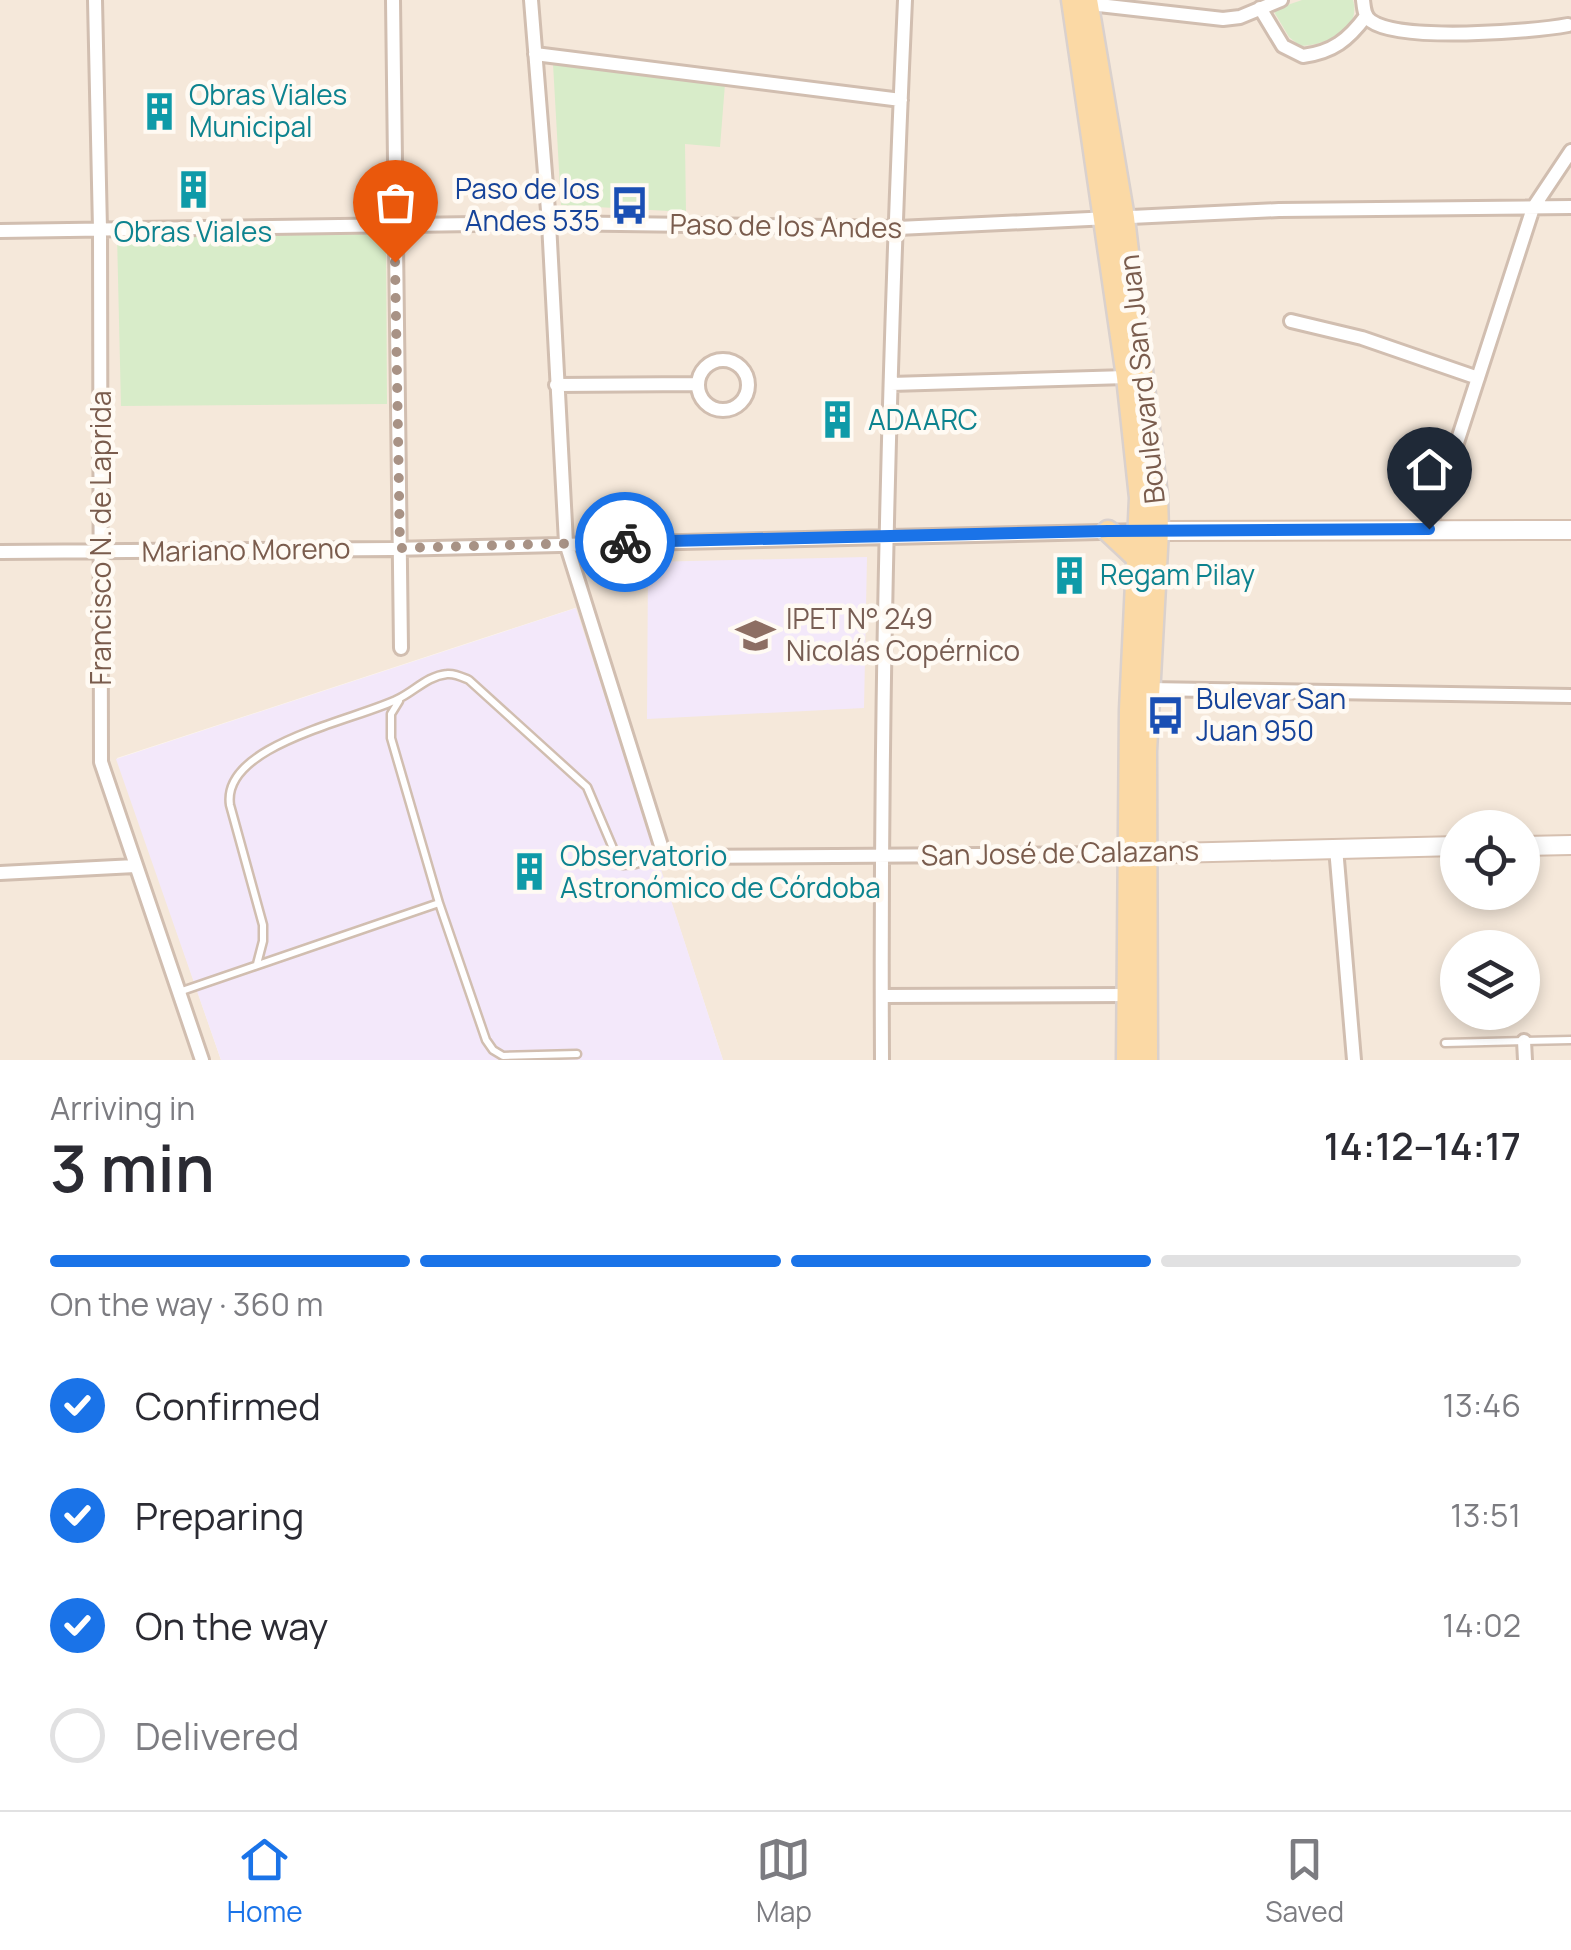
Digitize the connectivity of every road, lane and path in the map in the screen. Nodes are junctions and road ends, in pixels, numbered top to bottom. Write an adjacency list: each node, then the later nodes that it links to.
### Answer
1 (95, 0): 20 (street, Francisco N. de Laprida)
2 (393, 0): 18 (street)
3 (531, 0): 11 (street)
4 (906, 0): 12 (street)
5 (1281, 0): 8 (street)
6 (1363, 0): 9 (street)
7 (1077, 1): 8 (street); 16 (main road, Boulevard San Juan)
8 (1260, 8): 9 (street)
9 (1366, 16): 10 (street)
10 (1568, 25)
11 (536, 54): 12 (street); 17 (street)
12 (901, 100): 19 (street)
13 (1571, 151): 15 (street)
14 (1571, 207): 15 (street, Paso de los Andes)
15 (1533, 208): 16 (street, Paso de los Andes); 24 (street)
16 (1115, 218): 19 (street, Paso de los Andes); 23 (main road, Boulevard San Juan); 31 (main road, Boulevard San Juan)
17 (549, 223): 18 (street, Paso de los Andes); 19 (street, Paso de los Andes); 27 (street)
18 (394, 226): 20 (street, Paso de los Andes); 34 (street)
19 (898, 228): 26 (street)
20 (100, 229): 21 (street, Paso de los Andes); 36 (street, Francisco N. de Laprida)
21 (0, 231)
22 (1291, 321): 24 (street)
23 (1127, 377): 26 (street); 31 (main road, Boulevard San Juan)
24 (1478, 378): 28 (street)
25 (698, 384): 25 (street); 27 (street)
26 (891, 384): 32 (street)
27 (556, 385): 33 (street)
28 (1429, 529): 29 (street, Mariano Moreno); 31 (street, Mariano Moreno)
29 (1571, 530)
30 (1108, 531): 31 (street, Mariano Moreno); 32 (street, Mariano Moreno); 37 (main road)
31 (1149, 531): 37 (main road, Boulevard San Juan); 39 (main road, Boulevard San Juan)
32 (886, 538): 33 (street, Mariano Moreno); 48 (street)
33 (566, 543): 34 (street, Mariano Moreno); 46 (street)
34 (400, 548): 36 (street, Mariano Moreno); 38 (street)
35 (0, 552): 36 (street, Mariano Moreno)
36 (102, 552): 49 (street, Francisco N. de Laprida)
37 (1139, 560): 47 (main road, Boulevard San Juan)
38 (401, 648)
39 (1148, 689): 40 (street); 47 (main road, Boulevard San Juan)
40 (1571, 696)
41 (400, 699): 46 (lane); 51 (lane); 52 (lane)
42 (1571, 845): 44 (street)
43 (1440, 846): 45 (street, San José de Calazans)
44 (1540, 846)
45 (1336, 848): 47 (street, San José de Calazans); 64 (street)
46 (663, 852): 48 (street, San José de Calazans)
47 (1136, 854): 48 (street, San José de Calazans); 54 (main road, Boulevard San Juan); 63 (main road, Boulevard San Juan)
48 (880, 855): 55 (street)
49 (135, 866): 50 (street); 53 (street, Francisco N. de Laprida)
50 (0, 872)
51 (439, 902): 52 (lane); 59 (lane)
52 (257, 964): 53 (lane)
53 (178, 992): 60 (street, Francisco N. de Laprida)
54 (1128, 995): 55 (street); 62 (main road, Boulevard San Juan)
55 (882, 996): 61 (street)
56 (1571, 1040): 57 (lane)
57 (1524, 1041): 58 (lane); 65 (street)
58 (1445, 1043)
59 (577, 1054)
60 (202, 1060)
61 (882, 1060)
62 (1127, 1060)
63 (1147, 1060)
64 (1354, 1060)
65 (1525, 1060)

